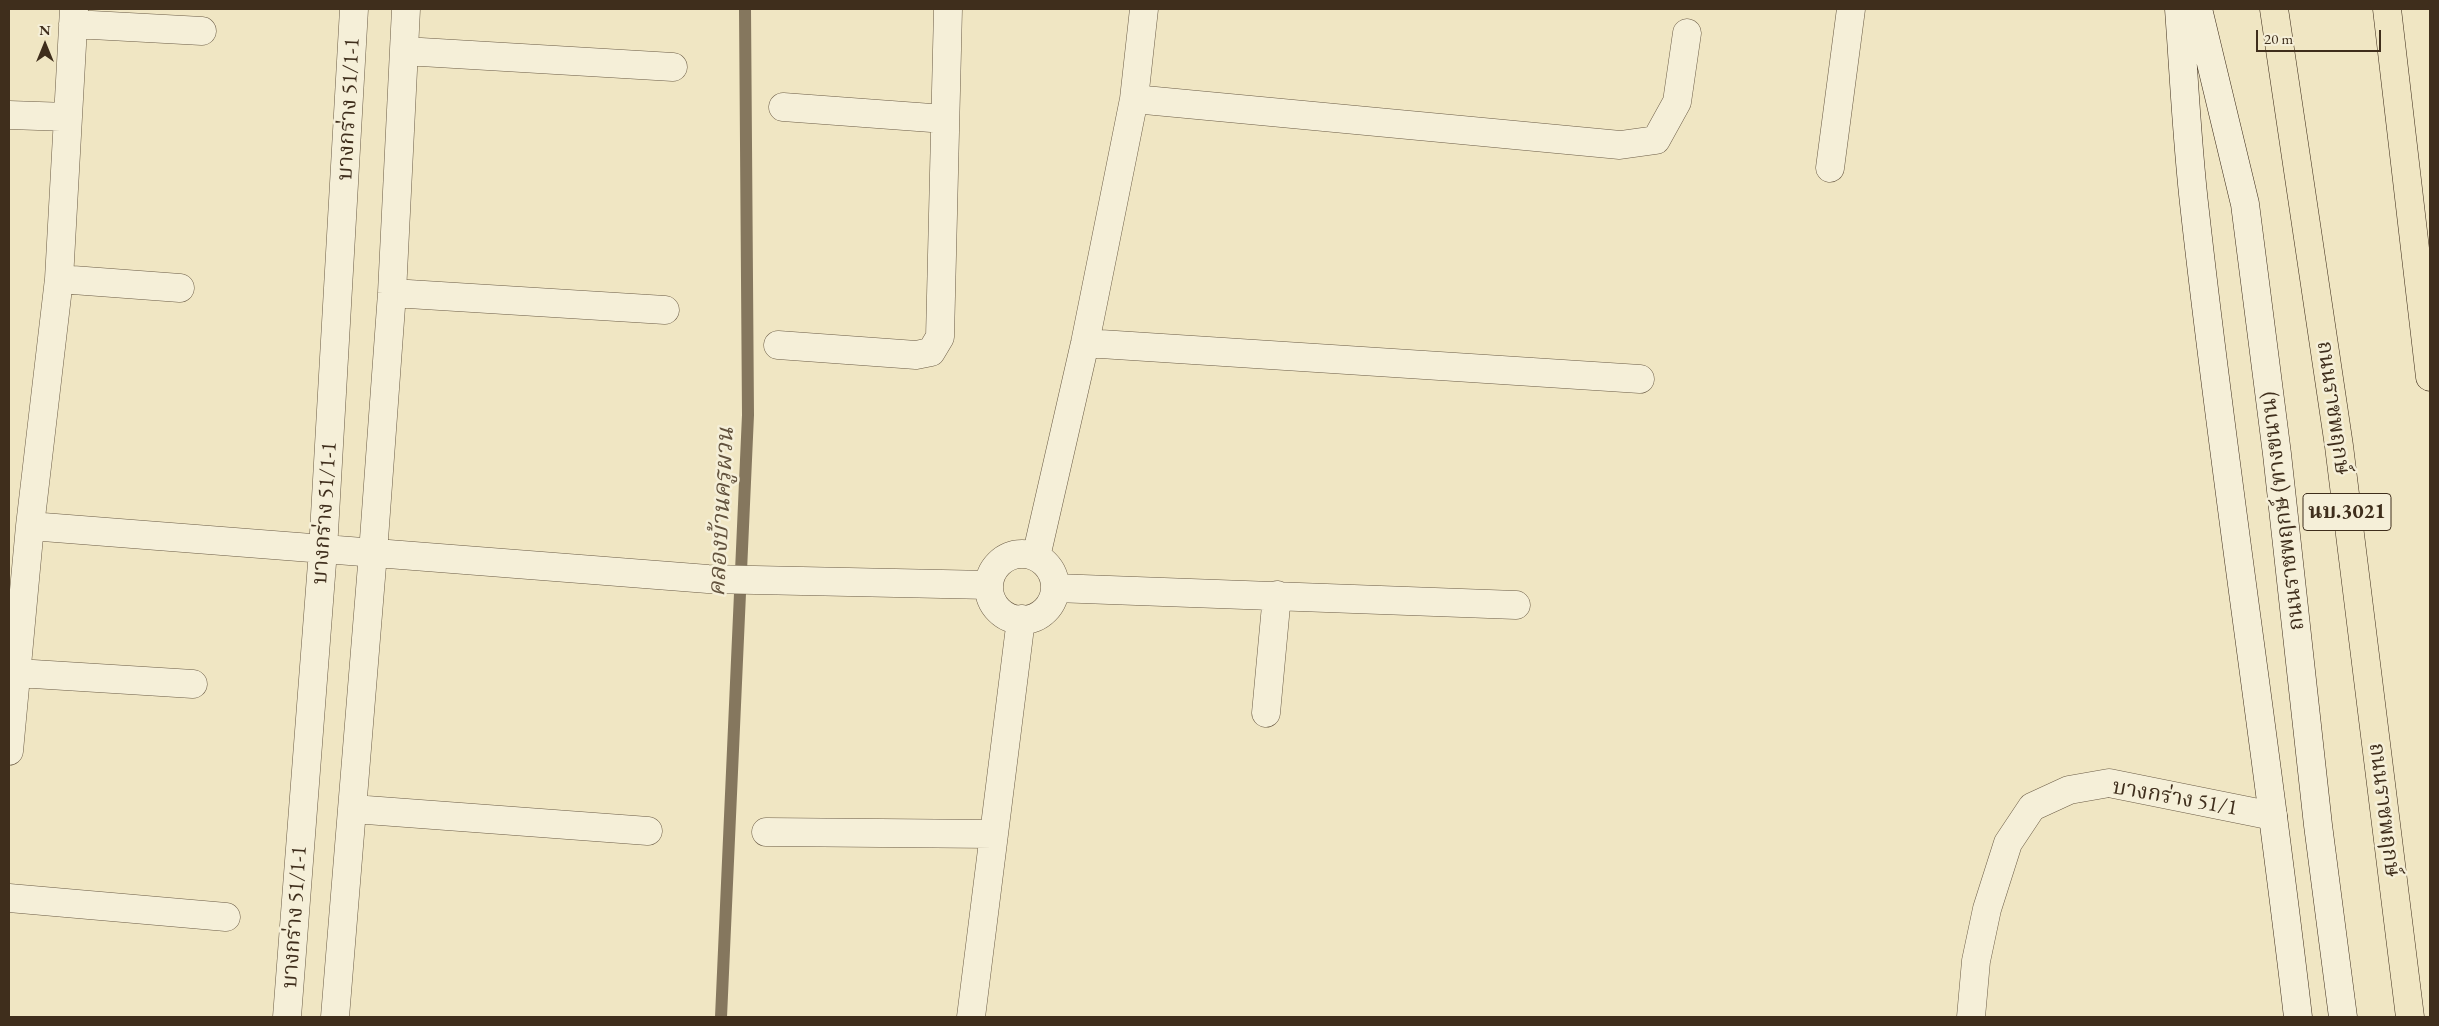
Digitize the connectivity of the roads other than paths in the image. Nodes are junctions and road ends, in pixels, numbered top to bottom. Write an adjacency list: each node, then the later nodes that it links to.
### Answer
1 (354, 9): 30 (street, บางกร่าง 51/1-1)
2 (406, 9): 13 (street)
3 (948, 9): 19 (street)
4 (1144, 9): 15 (street)
5 (1851, 9): 20 (street)
6 (2179, 9): 43 (street)
7 (2198, 9): 54 (street, ถนนราชพฤกษ์ (ทางขนาน) / นบ.3021)
8 (2274, 9): 55 (main road, ถนนราชพฤกษ์ / นบ.3021)
9 (2387, 9): 27 (main road)
10 (73, 16): 11 (street); 18 (street)
11 (202, 31)
12 (1687, 33): 15 (street)
13 (404, 51): 14 (street); 23 (street)
14 (673, 67)
15 (1134, 99): 25 (street)
16 (783, 107): 19 (street)
17 (9, 115): 18 (street)
18 (68, 117): 21 (street)
19 (945, 119): 26 (street)
20 (1830, 168)
21 (59, 279): 22 (street); 29 (street)
22 (180, 288)
23 (392, 293): 24 (street); 31 (street)
24 (665, 310)
25 (1085, 343): 28 (street); 32 (street)
26 (778, 345)
27 (2430, 377)
28 (1640, 379)
29 (30, 526): 30 (street); 38 (street)
30 (323, 550): 31 (street); 49 (street, บางกร่าง 51/1-1)
31 (374, 553): 33 (street); 42 (street)
32 (1036, 557): 33 (street); 34 (street)
33 (989, 585): 37 (street)
34 (1055, 588): 35 (street); 37 (street)
35 (1277, 595): 36 (street); 40 (street)
36 (1516, 605)
37 (1021, 619): 46 (street)
38 (17, 673): 39 (street); 41 (street)
39 (193, 684)
40 (1266, 713)
41 (9, 751)
42 (353, 809): 44 (street); 50 (street)
43 (2273, 816): 52 (street, บางกร่าง 51/1); 53 (street)
44 (648, 831)
45 (766, 832): 46 (street)
46 (993, 834): 51 (street)
47 (9, 898): 48 (street)
48 (226, 917)
49 (287, 1017)
50 (335, 1017)
51 (971, 1017)
52 (1971, 1017)
53 (2298, 1017)
54 (2343, 1017)
55 (2410, 1017)

